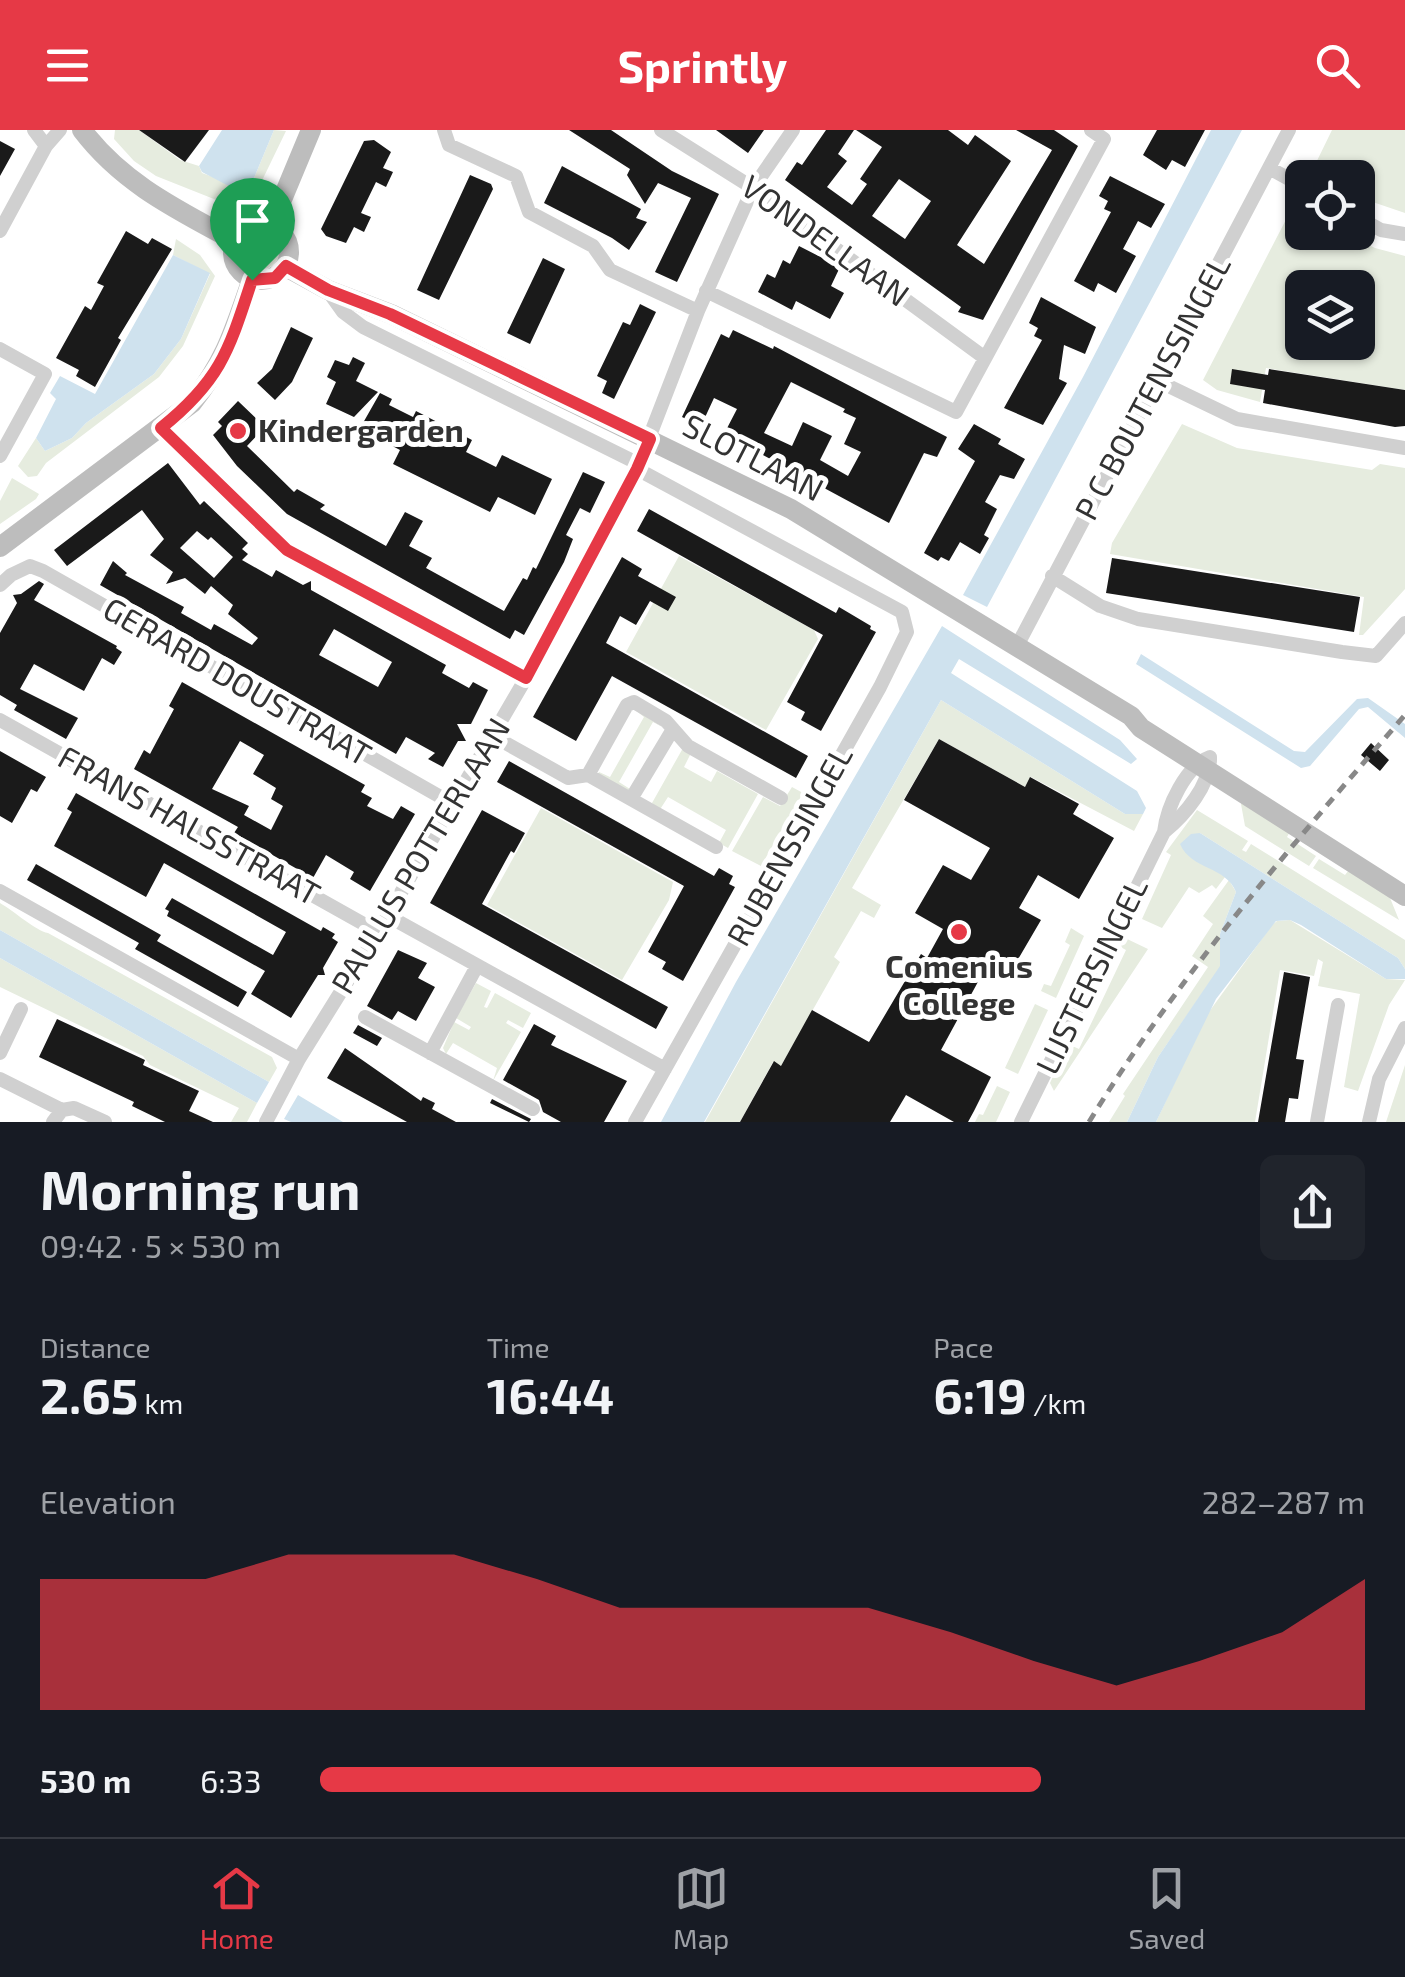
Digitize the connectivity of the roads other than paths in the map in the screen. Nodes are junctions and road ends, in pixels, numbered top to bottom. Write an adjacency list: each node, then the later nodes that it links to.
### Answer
1 (34, 130): 10 (street)
2 (60, 130): 10 (street)
3 (82, 130): 18 (street)
4 (311, 130): 14 (street)
5 (444, 130): 23 (street)
6 (661, 130): 13 (street, VONDELLAAN)
7 (792, 130): 13 (street, PAULUS POTTERLAAN)
8 (1289, 130): 11 (street, P C BOUTENSSINGEL)
9 (1097, 134): 25 (street)
10 (46, 146): 16 (street)
11 (1269, 168): 12 (street); 26 (street, P C BOUTENSSINGEL)
12 (1285, 177)
13 (753, 188): 22 (street, PAULUS POTTERLAAN); 25 (street, VONDELLAAN)
14 (272, 226): 18 (street); 19 (street)
15 (1375, 227): 17 (street)
16 (0, 231)
17 (1405, 234)
18 (236, 241): 20 (street)
19 (286, 266): 20 (street); 21 (street, SLOTLAAN)
20 (252, 280): 27 (street)
21 (328, 290): 28 (street, SLOTLAAN); 31 (street, SLOTLAAN)
22 (706, 291): 23 (street, PAULUS POTTERLAAN); 25 (street)
23 (698, 311): 28 (street, PAULUS POTTERLAAN)
24 (0, 349): 30 (street)
25 (986, 358)
26 (1158, 381): 29 (street); 33 (street, P C BOUTENSSINGEL)
27 (161, 428): 32 (street); 38 (street)
28 (650, 439): 31 (street, PAULUS POTTERLAAN); 37 (street, SLOTLAAN)
29 (1405, 448)
30 (0, 456)
31 (638, 467): 35 (street, SLOTLAAN); 38 (street, PAULUS POTTERLAAN)
32 (0, 547)
33 (1052, 576): 36 (street); 37 (street, P C BOUTENSSINGEL)
34 (0, 585): 46 (street, GERARD DOUSTRAAT)
35 (905, 620): 61 (street, RUBENSSINGEL)
36 (1405, 623)
37 (1016, 646): 42 (street, SLOTLAAN)
38 (526, 678): 41 (street, PAULUS POTTERLAAN)
39 (0, 720): 52 (street, FRANS HALSSTRAAT)
40 (672, 729): 43 (street); 44 (street); 45 (street)
41 (492, 736): 43 (street); 46 (street, PAULUS POTTERLAAN)
42 (1206, 764): 48 (street, SLOTLAAN); 50 (street, SLOTLAAN); 68 (street, LIJSTERSINGEL)
43 (588, 775): 45 (street)
44 (781, 798)
45 (631, 800): 47 (street)
46 (453, 804): 51 (street, PAULUS POTTERLAAN)
47 (716, 847)
48 (1405, 879)
49 (0, 891): 60 (street)
50 (1405, 896)
51 (388, 916): 52 (street, PAULUS POTTERLAAN); 53 (street)
52 (378, 932): 60 (street, PAULUS POTTERLAAN)
53 (477, 966): 59 (street); 61 (street)
54 (1338, 1005): 69 (street)
55 (21, 1009): 58 (street)
56 (365, 1017): 59 (street)
57 (1405, 1028): 70 (street)
58 (0, 1053)
59 (430, 1053): 63 (street)
60 (299, 1059): 65 (street, PAULUS POTTERLAAN)
61 (666, 1068): 67 (street, RUBENSSINGEL)
62 (0, 1079): 64 (street)
63 (533, 1109)
64 (58, 1116): 66 (street)
65 (269, 1117)
66 (105, 1122)
67 (635, 1122)
68 (1021, 1122)
69 (1317, 1122)
70 (1370, 1122)

